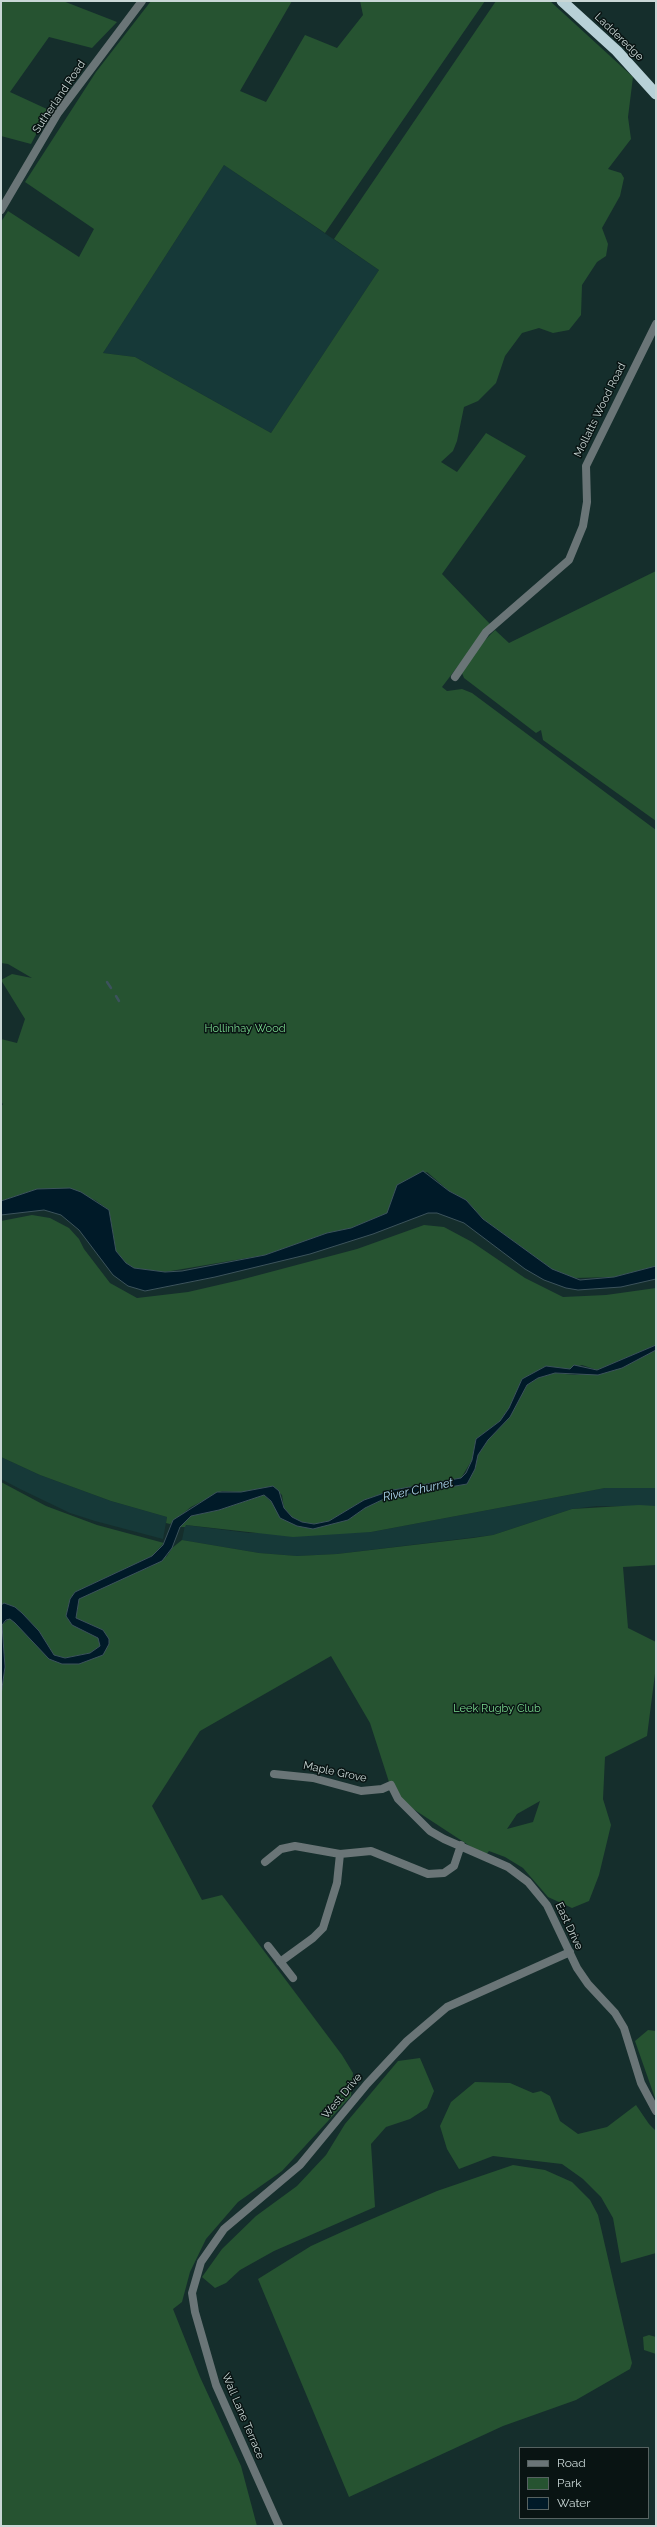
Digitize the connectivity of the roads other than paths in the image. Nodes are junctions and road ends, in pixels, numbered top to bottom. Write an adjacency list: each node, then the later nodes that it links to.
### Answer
1 (142, 1): 4 (street, Sutherland Road)
2 (562, 1): 3 (highway, Ladderedge)
3 (656, 94)
4 (1, 210)
5 (656, 324): 6 (street, Mollatts Wood Road)
6 (455, 677)
7 (274, 1774): 8 (street, Maple Grove)
8 (391, 1785): 9 (street, East Drive)
9 (461, 1845): 10 (street); 13 (street, East Drive)
10 (340, 1854): 11 (street); 14 (street)
11 (265, 1862)
12 (268, 1946): 14 (street)
13 (570, 1952): 16 (street, East Drive); 17 (street, West Drive)
14 (280, 1962): 15 (street)
15 (293, 1978)
16 (656, 2111)
17 (195, 2312): 18 (street, Wall Lane Terrace)
18 (279, 2526)

